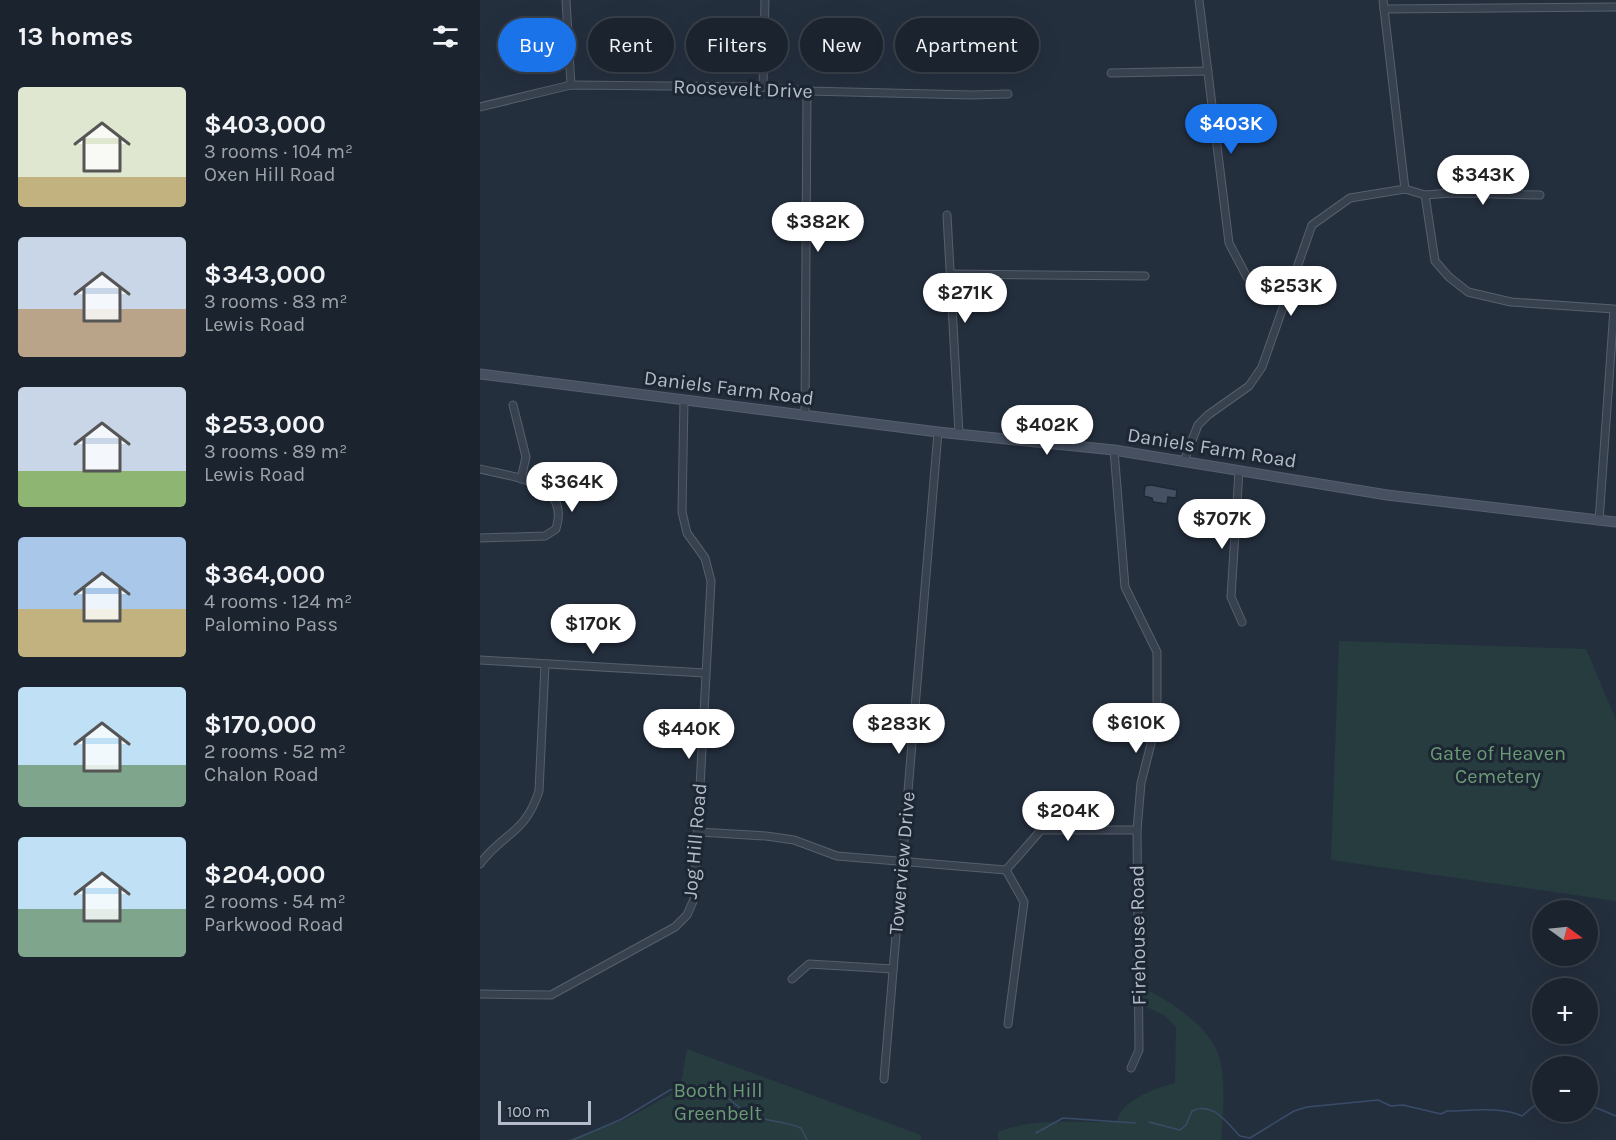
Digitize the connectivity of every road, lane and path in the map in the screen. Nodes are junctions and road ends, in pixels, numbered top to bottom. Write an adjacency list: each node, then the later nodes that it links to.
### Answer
1 (566, 0): 9 (street)
2 (765, 0): 10 (street)
3 (1199, 0): 7 (street)
4 (1383, 0): 6 (street)
5 (1616, 7): 6 (street)
6 (1384, 9): 14 (street)
7 (1208, 70): 8 (street); 20 (street)
8 (1111, 73)
9 (570, 85): 10 (street, Roosevelt Drive); 13 (street, Roosevelt Drive)
10 (764, 87): 11 (street, Roosevelt Drive)
11 (807, 92): 12 (street, Roosevelt Drive); 24 (street)
12 (1008, 94)
13 (480, 107)
14 (1406, 189): 15 (street); 20 (street)
15 (1425, 195): 16 (street); 32 (street)
16 (1540, 195)
17 (947, 215): 18 (street)
18 (950, 274): 19 (street); 26 (street)
19 (1145, 276)
20 (1284, 301): 28 (street)
21 (480, 374): 22 (main road, Daniels Farm Road)
22 (684, 401): 24 (main road, Daniels Farm Road); 38 (street, Jog Hill Road)
23 (513, 405): 31 (street)
24 (805, 414): 25 (main road, Daniels Farm Road)
25 (938, 432): 26 (main road, Daniels Farm Road); 41 (street, Towerview Drive)
26 (959, 433): 27 (main road, Daniels Farm Road)
27 (1114, 450): 28 (main road, Daniels Farm Road); 39 (street, Firehouse Road)
28 (1184, 461): 30 (main road, Daniels Farm Road)
29 (480, 469): 31 (street)
30 (1239, 471): 32 (main road, Daniels Farm Road); 35 (street)
31 (521, 479): 34 (street)
32 (1599, 521): 33 (main road, Daniels Farm Road)
33 (1616, 522)
34 (480, 538)
35 (1242, 622)
36 (480, 660): 37 (street)
37 (545, 664): 38 (street); 42 (street)
38 (705, 673): 40 (street, Jog Hill Road)
39 (1137, 830): 43 (street); 48 (street, Firehouse Road)
40 (699, 832): 41 (street); 46 (street, Jog Hill Road)
41 (903, 863): 43 (street); 44 (street, Towerview Drive)
42 (480, 864)
43 (1006, 870): 47 (street)
44 (893, 969): 45 (street); 49 (street, Towerview Drive)
45 (792, 979)
46 (480, 994)
47 (1008, 1024)
48 (1131, 1068)
49 (884, 1079)

